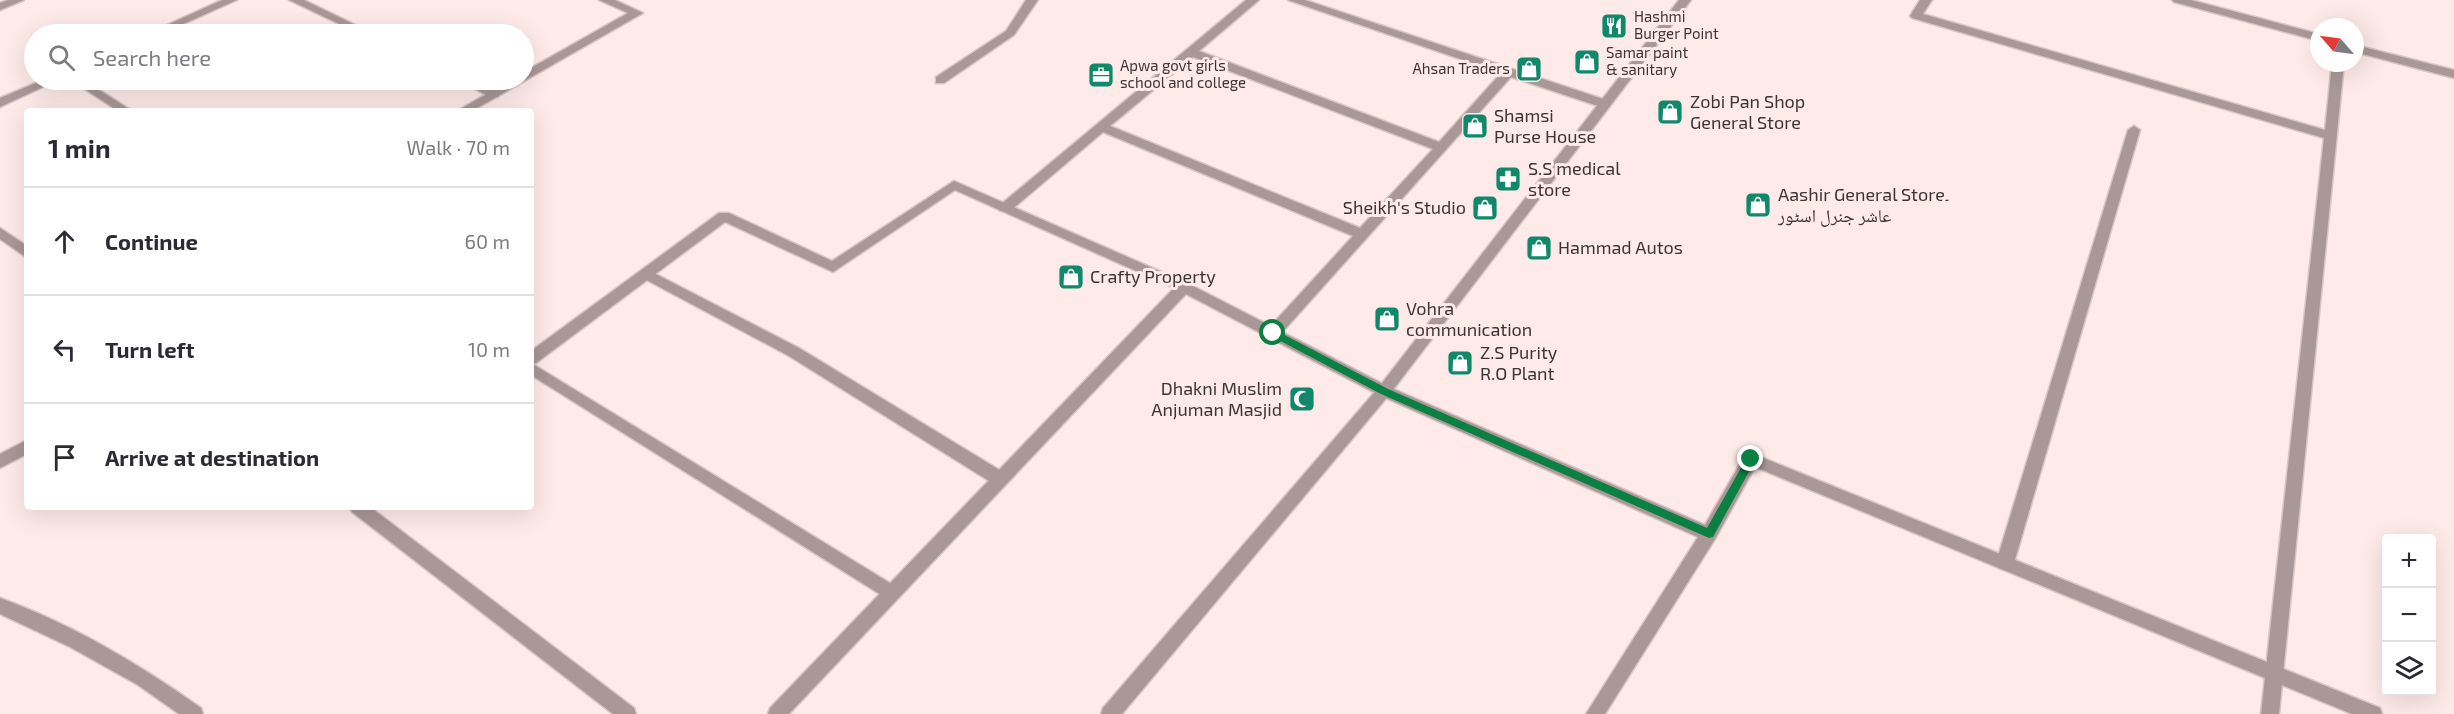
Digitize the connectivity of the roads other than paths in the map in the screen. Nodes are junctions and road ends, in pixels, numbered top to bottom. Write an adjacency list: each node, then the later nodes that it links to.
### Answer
1 (18, 0): 11 (street)
2 (231, 0): 12 (street)
3 (295, 0): 13 (street)
4 (605, 0): 17 (street)
5 (1032, 0): 21 (street)
6 (1253, 0): 16 (street)
7 (1294, 0): 18 (street)
8 (1685, 0): 28 (street)
9 (1926, 0): 33 (street)
10 (2178, 0): 14 (street)
11 (0, 7)
12 (176, 24)
13 (347, 24)
14 (2310, 36)
15 (2364, 50): 20 (street)
16 (1191, 52): 31 (street); 34 (street)
17 (534, 71)
18 (1509, 72): 28 (street); 34 (street)
19 (2337, 72): 33 (street)
20 (2454, 74)
21 (940, 80)
22 (29, 90): 27 (street)
23 (93, 90): 29 (street)
24 (485, 90): 26 (street)
25 (501, 90): 26 (street)
26 (494, 94): 30 (street)
27 (0, 103)
28 (1605, 104): 44 (street)
29 (121, 108)
30 (468, 108)
31 (1101, 127): 35 (street); 37 (street)
32 (2134, 130): 50 (street)
33 (2330, 136): 53 (street)
34 (1440, 147): 37 (street)
35 (1005, 208): 39 (street); 40 (street)
36 (0, 232): 38 (street)
37 (1361, 234): 41 (street)
38 (24, 250)
39 (646, 274): 42 (street); 47 (street)
40 (1184, 287): 41 (street); 47 (street)
41 (1273, 333): 44 (street)
42 (534, 357)
43 (534, 370): 51 (street)
44 (1384, 391): 49 (street); 57 (street)
45 (24, 448): 46 (street)
46 (0, 462)
47 (1000, 479): 51 (street)
48 (362, 510): 55 (street)
49 (1709, 534): 50 (street); 58 (street)
50 (2005, 563): 53 (street)
51 (892, 593): 56 (street)
52 (0, 606): 54 (street)
53 (2273, 673): 59 (street); 60 (street)
54 (194, 714)
55 (627, 714)
56 (777, 714)
57 (1110, 714)
58 (1595, 714)
59 (2270, 714)
60 (2373, 714)

